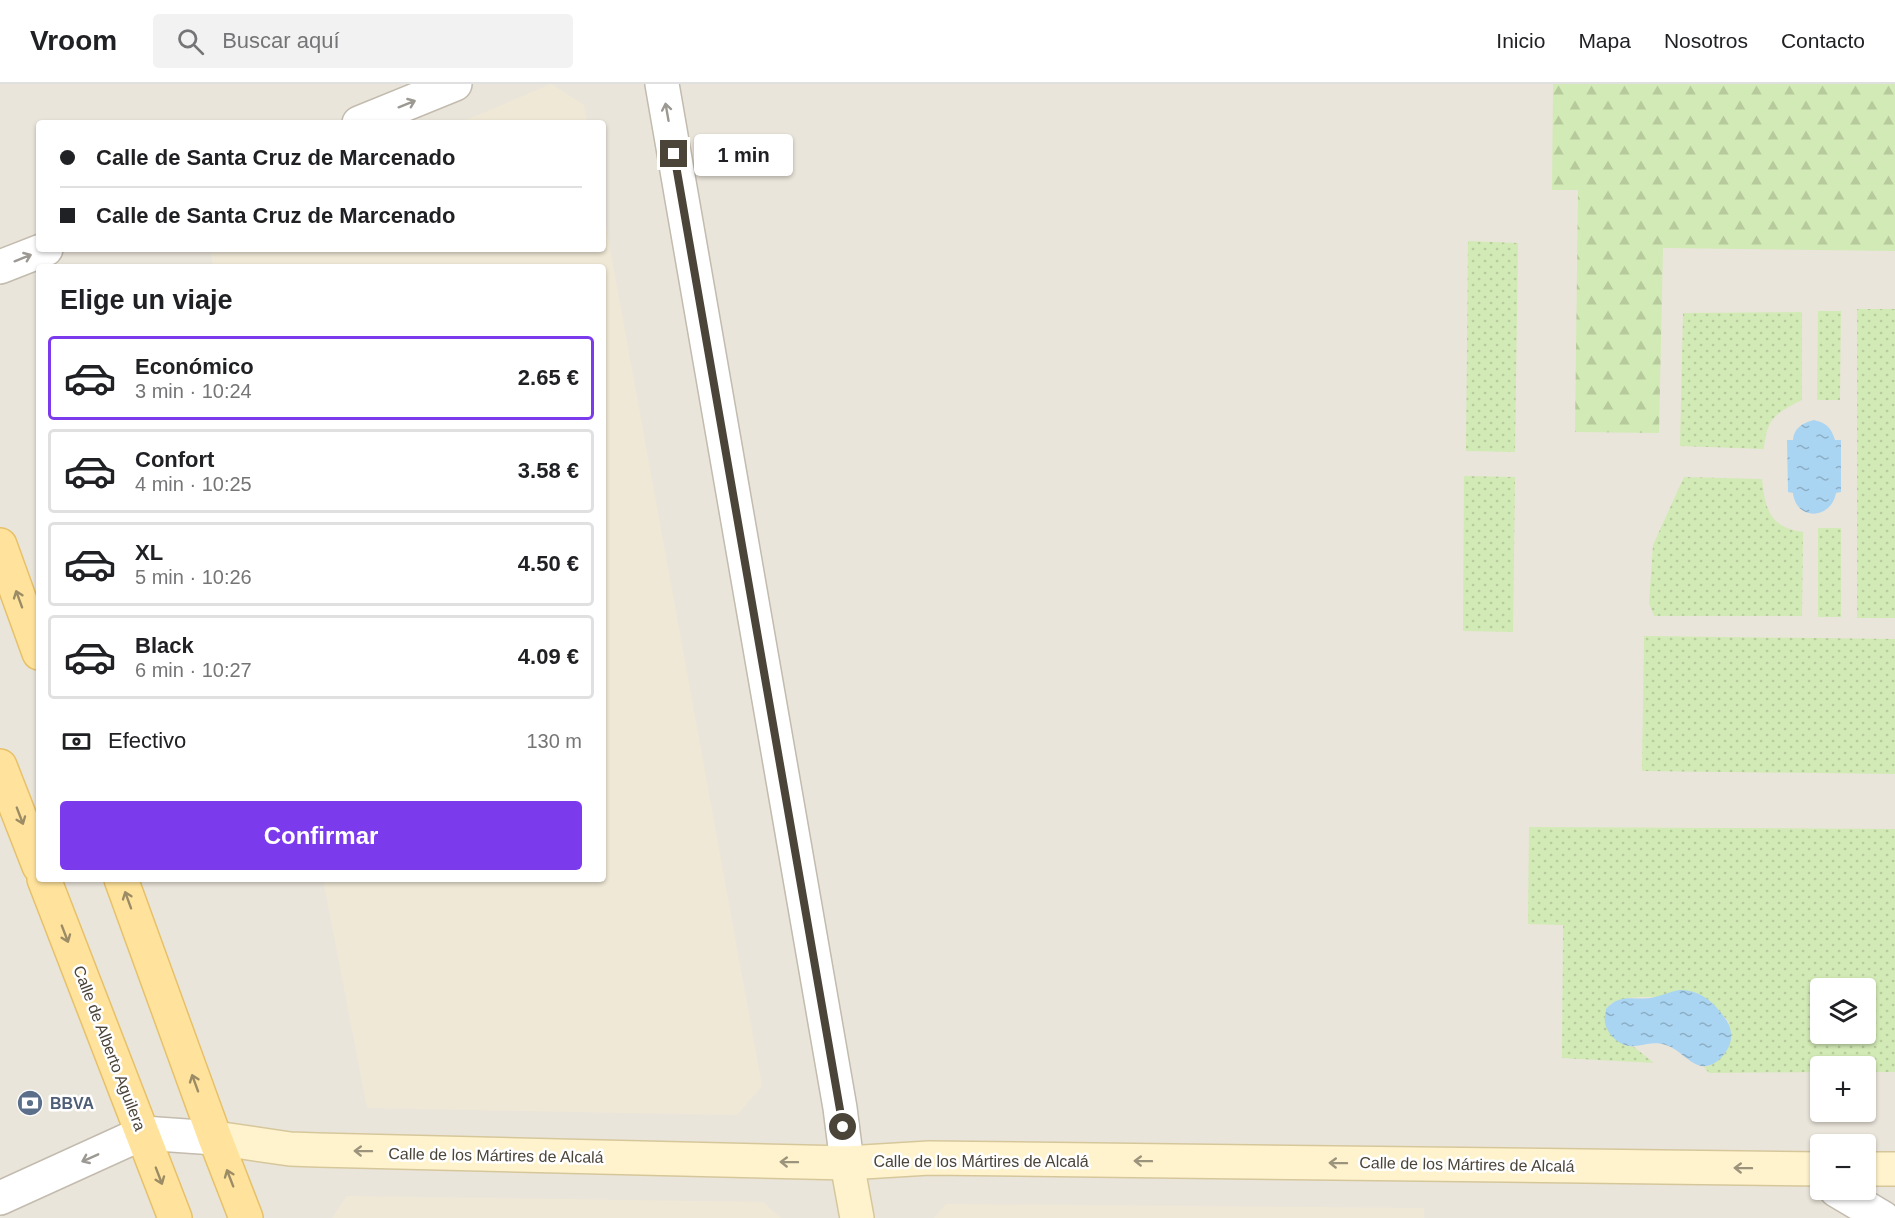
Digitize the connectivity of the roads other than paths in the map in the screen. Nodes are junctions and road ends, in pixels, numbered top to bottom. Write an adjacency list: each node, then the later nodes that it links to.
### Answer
1 (455, 84): 3 (street, one-way to 1)
2 (662, 84): 14 (street, one-way to 2)
3 (365, 120)
4 (38, 252): 5 (street, one-way to 4)
5 (0, 267)
6 (0, 545): 7 (main road, one-way to 6)
7 (36, 646)
8 (0, 766): 9 (main road, one-way to 9)
9 (36, 859)
10 (45, 882): 12 (main road, Calle de Alberto Aguilera, one-way to 12)
11 (122, 882): 13 (main road, one-way to 11)
12 (143, 1133): 13 (street, Calle de los Mártires de Alcalá); 18 (street, one-way to 18); 20 (main road, Calle de Alberto Aguilera, one-way to 20)
13 (215, 1138): 14 (street, Calle de los Mártires de Alcalá, one-way to 13); 21 (main road, one-way to 13)
14 (847, 1163): 17 (street, Calle de los Mártires de Alcalá, one-way to 14); 22 (street)
15 (1876, 1169): 16 (street)
16 (1895, 1169)
17 (1810, 1172)
18 (0, 1198)
19 (1853, 1200): 23 (street)
20 (175, 1218)
21 (246, 1218)
22 (857, 1218)
23 (1883, 1218)

